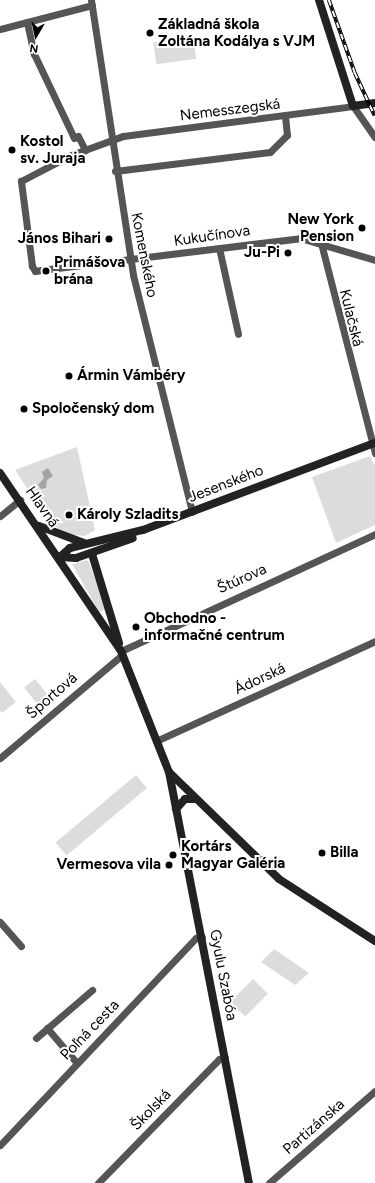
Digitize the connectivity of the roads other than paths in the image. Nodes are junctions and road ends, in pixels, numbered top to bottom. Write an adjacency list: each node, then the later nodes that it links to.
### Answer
1 (319, 0): 6 (street)
2 (91, 3): 3 (street); 9 (street, Komenského)
3 (27, 22): 4 (street); 10 (street)
4 (0, 29)
5 (375, 103): 6 (street)
6 (353, 106): 7 (street, Nemesszegská); 8 (street)
7 (285, 116): 9 (street, Nemesszegská); 11 (street)
8 (375, 137)
9 (111, 140): 10 (street, Nemesszegská); 11 (street, Komenského)
10 (85, 150): 17 (street, Nemesszegská)
11 (115, 171): 15 (street, Komenského)
12 (321, 243): 13 (street, Kukučínova); 14 (street, Kukučínova); 19 (street, Kulačská)
13 (219, 248): 15 (street, Kukučínova); 18 (street)
14 (375, 260)
15 (130, 261): 16 (street, Kukučínova); 23 (street, Komenského)
16 (49, 269)
17 (41, 270)
18 (238, 334)
19 (374, 444): 20 (street, Kulačská); 23 (street, Jesenského)
20 (375, 453)
21 (0, 473): 22 (street, Hlavná)
22 (20, 500): 24 (street); 25 (street, Hlavná)
23 (192, 512): 26 (street, Jesenského)
24 (0, 516)
25 (38, 526): 28 (street); 30 (street, Hlavná)
26 (143, 530): 28 (street, Jesenského); 29 (street)
27 (375, 534): 32 (street, Štúrova)
28 (86, 544): 30 (street, Jesenského)
29 (92, 554): 30 (street); 32 (street)
30 (60, 557): 32 (street, Hlavná)
31 (375, 641): 33 (street, Ádorská)
32 (122, 653): 33 (street); 34 (street, Športová)
33 (156, 741): 35 (street)
34 (0, 758)
35 (169, 772): 36 (street); 37 (street, Gyulu Szabóa)
36 (195, 798): 37 (street); 40 (street)
37 (176, 809): 39 (street, Gyulu Szabóa)
38 (0, 922): 41 (street)
39 (202, 937): 45 (street, Gyulu Szabóa); 46 (street, Poľná cesta)
40 (375, 941)
41 (21, 946)
42 (92, 990): 43 (street)
43 (47, 1028): 44 (street); 46 (street)
44 (36, 1038)
45 (225, 1057): 49 (street, Školská); 50 (street, Gyulu Szabóa)
46 (76, 1062): 48 (street, Poľná cesta)
47 (375, 1091): 51 (street, Partizánska)
48 (0, 1145)
49 (98, 1183)
50 (249, 1183)
51 (269, 1183)

